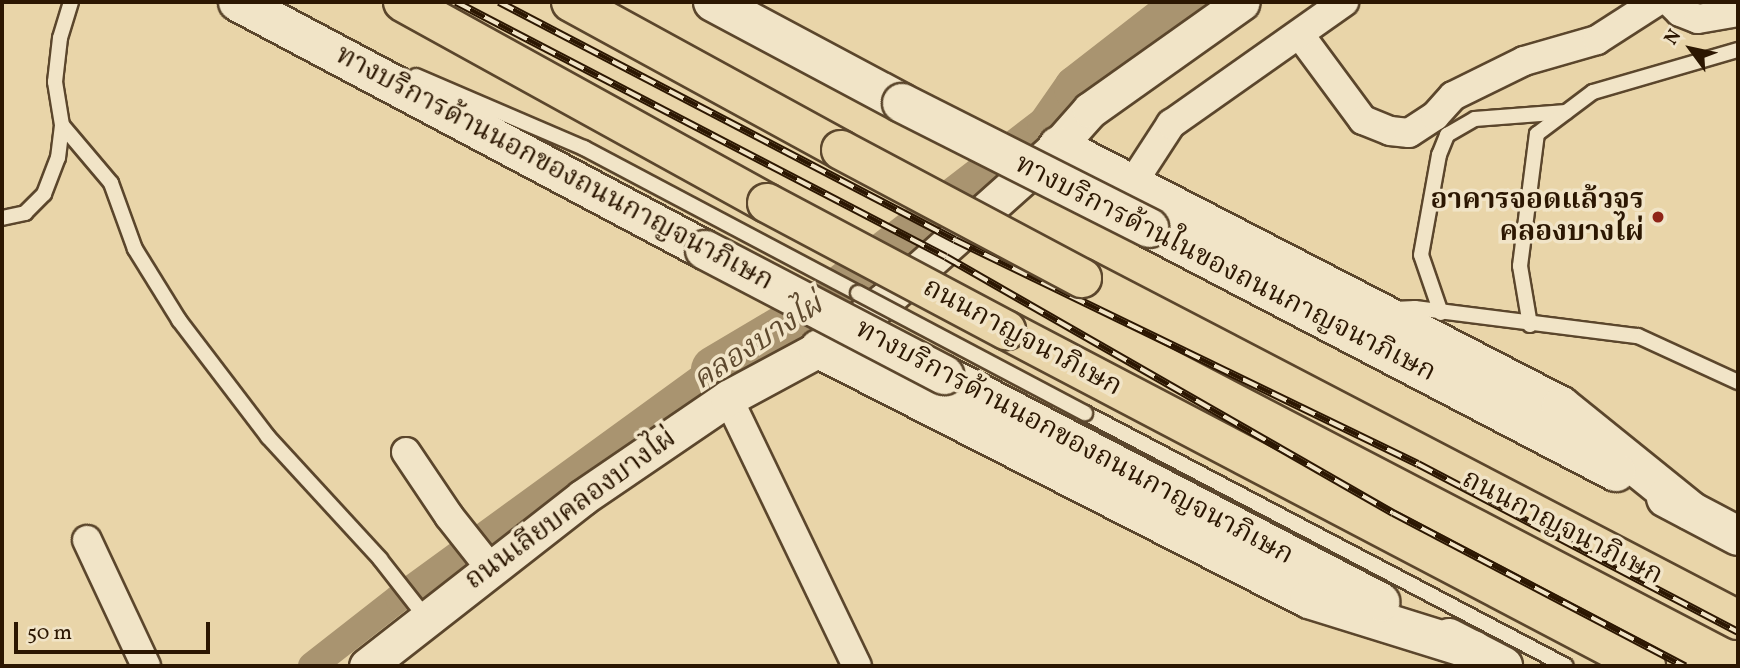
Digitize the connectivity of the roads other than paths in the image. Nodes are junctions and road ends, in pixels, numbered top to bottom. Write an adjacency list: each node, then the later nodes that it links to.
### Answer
1 (71, 2): 15 (lane)
2 (238, 2): 33 (main road, ทางบริการด้านนอกของถนนกาญจนาภิเษก, bridge)
3 (244, 2): 37 (lane, bridge)
4 (403, 2): 38 (highway, ถนนกาญจนาภิเษก, bridge)
5 (571, 2): 32 (highway, ถนนกาญจนาภิเษก, bridge)
6 (713, 2): 27 (main road, ทางบริการด้านในของถนนกาญจนาภิเษก, bridge)
7 (1242, 2): 17 (street, ถนนเลียบคลองบางไผ่)
8 (1343, 2): 12 (street)
9 (1656, 2): 16 (street)
10 (1670, 2): 11 (street)
11 (1738, 12)
12 (1300, 35): 16 (street); 18 (street)
13 (1738, 50): 14 (lane)
14 (1566, 112): 16 (lane); 22 (lane)
15 (62, 125): 19 (lane); 31 (lane)
16 (1438, 127): 21 (lane)
17 (1058, 146): 18 (main road); 23 (street, ถนนเลียบคลองบางไผ่)
18 (1132, 184): 20 (main road)
19 (2, 218)
20 (1375, 310): 21 (lane); 27 (main road)
21 (1441, 313): 22 (lane)
22 (1530, 325): 24 (lane)
23 (819, 349): 25 (street, ถนนเลียบคลองบางไผ่); 33 (main road)
24 (1738, 382)
25 (727, 398): 30 (street, ถนนเลียบคลองบางไผ่); 36 (street)
26 (406, 452): 30 (street)
27 (1690, 510): 28 (main road, ทางบริการด้านในของถนนกาญจนาภิเษก)
28 (1738, 536)
29 (87, 540): 34 (street)
30 (486, 563): 31 (street, ถนนเลียบคลองบางไผ่)
31 (422, 612): 35 (street, ถนนเลียบคลองบางไผ่)
32 (1738, 620)
33 (1488, 660)
34 (146, 666)
35 (367, 666)
36 (857, 666)
37 (1566, 666)
38 (1646, 666)

